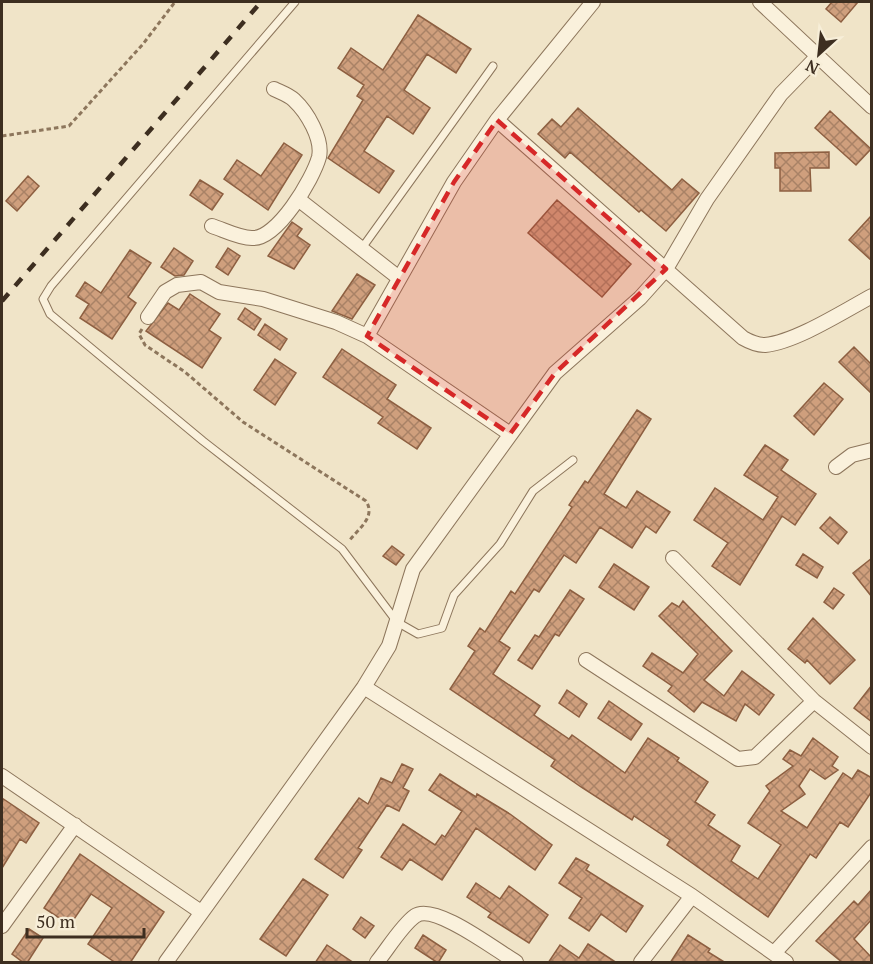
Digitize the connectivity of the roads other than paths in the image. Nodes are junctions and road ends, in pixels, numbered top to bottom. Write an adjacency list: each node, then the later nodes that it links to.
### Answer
1 (295, 2): 22 (lane)
2 (593, 2): 8 (street)
3 (760, 2): 4 (street)
4 (817, 57): 7 (street); 12 (street)
5 (493, 66): 11 (lane)
6 (274, 89): 9 (street)
7 (872, 107)
8 (496, 120): 12 (street); 13 (street)
9 (298, 199): 10 (street); 11 (street)
10 (212, 226)
11 (362, 249): 13 (street)
12 (666, 269): 14 (street); 17 (street)
13 (399, 278): 16 (street)
14 (872, 296)
15 (148, 317): 16 (street)
16 (367, 336): 17 (street)
17 (510, 434): 22 (street)
18 (872, 450): 20 (street)
19 (573, 460): 22 (lane)
20 (836, 467)
21 (673, 558): 25 (street)
22 (397, 622): 24 (street)
23 (586, 660): 25 (street)
24 (364, 687): 30 (street); 31 (street)
25 (813, 701): 26 (street)
26 (872, 747)
27 (2, 776): 28 (street)
28 (75, 825): 31 (street); 32 (street)
29 (872, 847): 33 (street)
30 (692, 896): 33 (street); 37 (street)
31 (201, 912): 34 (street)
32 (2, 926)
33 (775, 952): 38 (street)
34 (166, 963)
35 (377, 963): 36 (street)
36 (516, 963)
37 (641, 963)
38 (786, 963)

